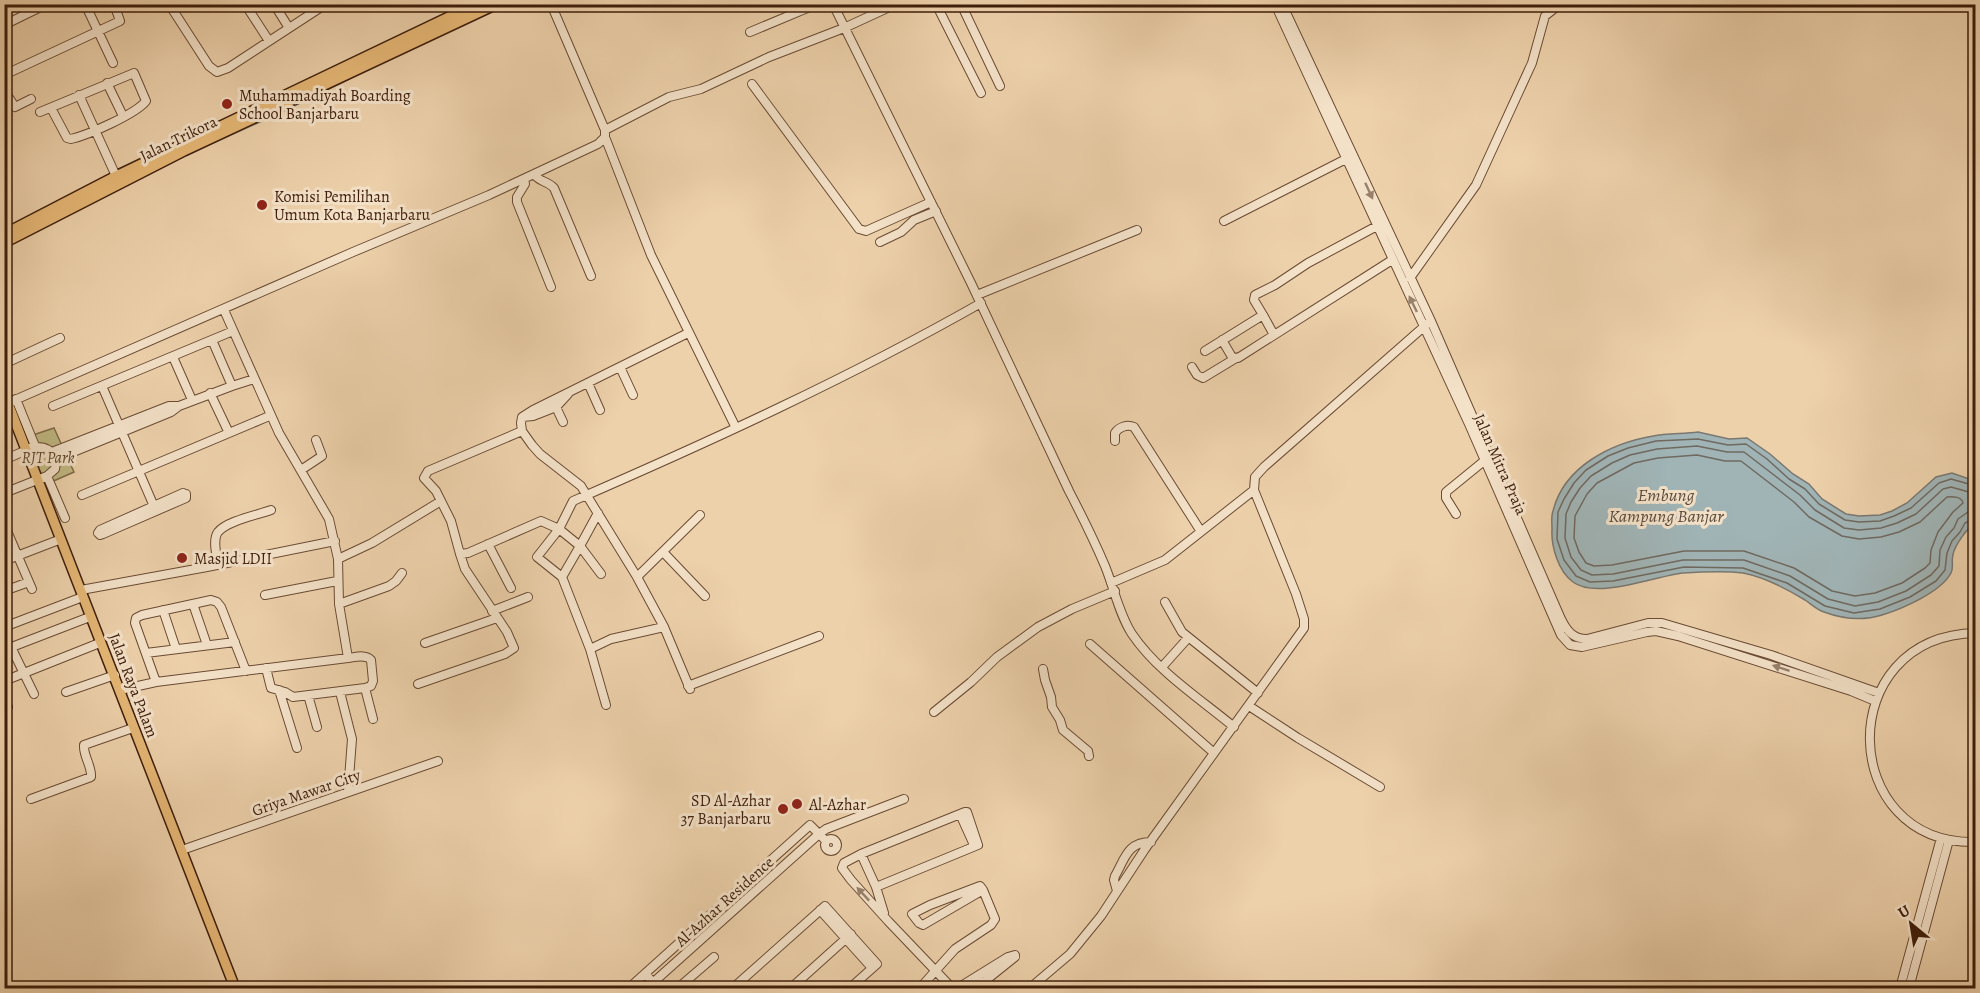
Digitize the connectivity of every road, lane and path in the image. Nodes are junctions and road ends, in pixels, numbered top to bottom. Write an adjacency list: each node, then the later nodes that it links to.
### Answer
1 (47, 4): 21 (street)
2 (114, 4): 24 (street)
3 (169, 4): 26 (street)
4 (245, 4): 26 (street)
5 (274, 4): 22 (street)
6 (326, 4): 22 (street)
7 (452, 4): 20 (main road)
8 (496, 4): 32 (main road, Jalan Trikora)
9 (551, 4): 41 (street)
10 (817, 4): 25 (street)
11 (833, 4): 23 (street)
12 (896, 4): 23 (street)
13 (936, 4): 34 (street)
14 (960, 4): 31 (street)
15 (1275, 4): 42 (street, Jalan Mitra Praja)
16 (1282, 4): 56 (street, Jalan Mitra Praja, one-way to 56)
17 (1560, 4): 56 (street)
18 (473, 5): 20 (main road, Jalan Trikora)
19 (87, 8): 24 (street)
20 (457, 14): 32 (main road, Jalan Trikora)
21 (4, 25)
22 (289, 28): 26 (street)
23 (844, 28): 41 (street); 46 (street)
24 (97, 32): 27 (street); 28 (street)
25 (750, 32)
26 (269, 41)
27 (113, 63)
28 (4, 75)
29 (107, 83): 35 (street); 39 (street); 39 (street)
30 (752, 84): 46 (street)
31 (1000, 86)
32 (313, 87): 44 (main road, Jalan Trikora); 53 (main road, Jalan Trikora)
33 (5, 93): 36 (street)
34 (981, 93)
35 (79, 95): 37 (street); 40 (street)
36 (30, 99)
37 (51, 108): 38 (street); 40 (street)
38 (40, 112)
39 (123, 116): 40 (street)
40 (95, 130): 44 (street)
41 (605, 134): 43 (street); 64 (street)
42 (1346, 159): 48 (street); 49 (street, Jalan Mitra Praja)
43 (534, 174): 45 (street); 55 (street)
44 (116, 176): 51 (main road, Jalan Trikora)
45 (524, 179): 57 (street); 60 (street)
46 (931, 202): 47 (street)
47 (936, 211): 52 (street); 58 (street)
48 (1224, 221)
49 (1377, 226): 54 (street, Jalan Mitra Praja); 61 (street)
50 (1137, 230): 58 (street)
51 (4, 234)
52 (880, 242)
53 (4, 243)
54 (1392, 260): 62 (street, Jalan Mitra Praja, one-way to 54); 65 (street)
55 (591, 276)
56 (1410, 278): 62 (street, Jalan Mitra Praja)
57 (551, 287)
58 (977, 295): 59 (street)
59 (981, 303): 92 (street); 133 (street)
60 (224, 310): 63 (street); 84 (street)
61 (1263, 315): 65 (street); 68 (street)
62 (1427, 324): 100 (street, Jalan Mitra Praja); 104 (street); 176 (street, Jalan Mitra Praja)
63 (233, 331): 67 (street); 75 (street)
64 (688, 333): 73 (street); 92 (street)
65 (1274, 335): 71 (street)
66 (60, 338): 72 (street)
67 (212, 340): 70 (street); 78 (street)
68 (1222, 340): 69 (street); 71 (street)
69 (1205, 351)
70 (173, 357): 77 (street); 83 (street)
71 (1236, 358): 74 (street)
72 (4, 364)
73 (620, 367): 76 (street); 82 (street)
74 (1192, 367)
75 (254, 379): 78 (street); 101 (street)
76 (588, 383): 81 (street); 87 (street)
77 (102, 386): 85 (street); 91 (street)
78 (232, 386): 80 (street)
79 (4, 393): 84 (main road, Jalan Raya Palam)
80 (210, 393): 83 (street); 94 (street)
81 (569, 393): 86 (street); 89 (street)
82 (633, 395)
83 (192, 400): 91 (street)
84 (10, 403): 97 (main road, Jalan Raya Palam)
85 (53, 406)
86 (556, 407): 89 (street); 90 (street)
87 (600, 410)
88 (267, 417): 94 (street)
89 (522, 417): 93 (street)
90 (563, 422)
91 (121, 428): 98 (street); 102 (street)
92 (736, 428): 107 (street)
93 (522, 431): 107 (street); 108 (street)
94 (229, 433): 102 (street)
95 (316, 440): 101 (street)
96 (1115, 441): 117 (street)
97 (28, 449): 98 (street); 99 (street); 103 (main road, Jalan Raya Palam)
98 (54, 456): 103 (street)
99 (4, 460)
100 (1484, 460): 112 (street); 179 (street, Jalan Mitra Praja, one-way to 100)
101 (300, 470): 119 (street)
102 (140, 471): 106 (street); 109 (street)
103 (40, 479): 105 (street); 114 (street); 118 (main road, Jalan Raya Palam); 136 (main road, Jalan Raya Palam)
104 (1254, 490): 117 (street); 175 (street)
105 (4, 493)
106 (82, 495)
107 (587, 496): 111 (street); 116 (street)
108 (441, 501): 123 (street); 125 (street)
109 (155, 508): 109 (street)
110 (271, 510): 127 (street)
111 (598, 513): 121 (street); 131 (street)
112 (1456, 514)
113 (700, 515): 122 (street)
114 (65, 518)
115 (4, 524): 124 (street)
116 (559, 529): 120 (street); 121 (street); 130 (street)
117 (1200, 530): 133 (street)
118 (56, 541): 124 (street); 136 (main road, Jalan Raya Palam)
119 (335, 541): 125 (street); 127 (street)
120 (488, 544): 123 (street); 134 (street)
121 (580, 546): 129 (street); 130 (street)
122 (664, 552): 131 (street); 138 (street)
123 (460, 554): 144 (street)
124 (18, 556): 126 (street); 135 (street)
125 (338, 559): 132 (street)
126 (4, 561)
127 (218, 565): 136 (street)
128 (402, 573): 142 (street)
129 (601, 573)
130 (562, 577): 158 (street)
131 (637, 577): 147 (street)
132 (337, 581): 137 (street); 142 (street)
133 (1113, 587): 162 (street); 183 (street)
134 (511, 588)
135 (4, 591)
136 (80, 594): 145 (main road, Jalan Raya Palam); 146 (street); 166 (main road, Jalan Raya Palam)
137 (266, 595)
138 (705, 596)
139 (528, 597): 144 (street)
140 (1165, 602): 150 (street)
141 (193, 603): 143 (street); 151 (street); 155 (street)
142 (339, 604): 160 (street)
143 (163, 610): 157 (street); 159 (street)
144 (495, 615): 153 (street); 169 (street)
145 (87, 618): 152 (main road, Jalan Raya Palam); 156 (street)
146 (4, 627)
147 (664, 627): 149 (street); 158 (street)
148 (1976, 633): 176 (street)
149 (819, 636)
150 (1188, 638): 162 (street); 175 (street)
151 (235, 642): 155 (street); 164 (street)
152 (97, 644): 165 (street); 166 (main road, Jalan Raya Palam)
153 (425, 644)
154 (1090, 644): 189 (street)
155 (207, 645): 157 (street)
156 (8, 648): 165 (street)
157 (176, 649): 159 (street)
158 (590, 649): 180 (street)
159 (146, 653): 168 (street)
160 (348, 658): 161 (street); 170 (street)
161 (266, 668): 164 (street); 172 (street)
162 (1162, 668): 186 (street)
163 (1043, 669): 190 (street)
164 (246, 671): 168 (street)
165 (23, 673): 167 (street); 177 (street)
166 (113, 676): 171 (main road, Jalan Raya Palam); 173 (street); 182 (main road, Jalan Raya Palam)
167 (4, 681)
168 (156, 682): 171 (street)
169 (418, 684)
170 (365, 688): 174 (street); 184 (street)
171 (120, 690): 182 (main road, Jalan Raya Palam)
172 (279, 690): 178 (street); 188 (street)
173 (66, 692)
174 (340, 692): 178 (street); 193 (street)
175 (1258, 693): 181 (street)
176 (1879, 693): 179 (street)
177 (34, 694)
178 (308, 695): 185 (street)
179 (1875, 701): 197 (street)
180 (606, 705)
181 (1249, 706): 186 (street); 192 (street)
182 (125, 710): 187 (main road, Jalan Raya Palam); 200 (main road, Jalan Raya Palam)
183 (934, 712)
184 (374, 719)
185 (317, 727)
186 (1234, 727): 189 (street)
187 (130, 729): 195 (street); 214 (main road, Jalan Raya Palam)
188 (297, 748)
189 (1214, 753): 198 (street)
190 (1089, 756)
191 (438, 761): 193 (street, Griya Mawar City)
192 (1380, 787)
193 (348, 792): 200 (street, Griya Mawar City)
194 (904, 799): 196 (street, Al-Azhar Residence)
195 (31, 800)
196 (819, 834): 202 (street); 210 (street, Al-Azhar Residence); 211 (street, Al-Azhar Residence)
197 (1945, 839): 199 (street); 225 (street); 226 (street)
198 (1151, 842): 205 (street); 205 (street)
199 (1976, 842)
200 (182, 850): 215 (main road, Jalan Raya Palam)
201 (861, 854): 202 (street); 203 (street); 203 (street)
202 (844, 863): 206 (street, one-way to 202)
203 (876, 887): 206 (street)
204 (983, 890): 204 (street); 209 (street)
205 (1117, 891): 224 (street)
206 (885, 918): 209 (street)
207 (848, 937): 217 (street); 218 (street); 219 (street)
208 (714, 957): 216 (street)
209 (935, 972): 212 (street); 221 (street)
210 (645, 974): 211 (street); 213 (street, Al-Azhar Residence)
211 (653, 986)
212 (921, 986): 220 (street)
213 (634, 987)
214 (229, 988)
215 (235, 988)
216 (678, 988)
217 (733, 988)
218 (791, 988)
219 (850, 988)
220 (912, 988)
221 (952, 988)
222 (958, 988): 223 (street)
223 (966, 988)
224 (1030, 988)
225 (1900, 988)
226 (1909, 988)

